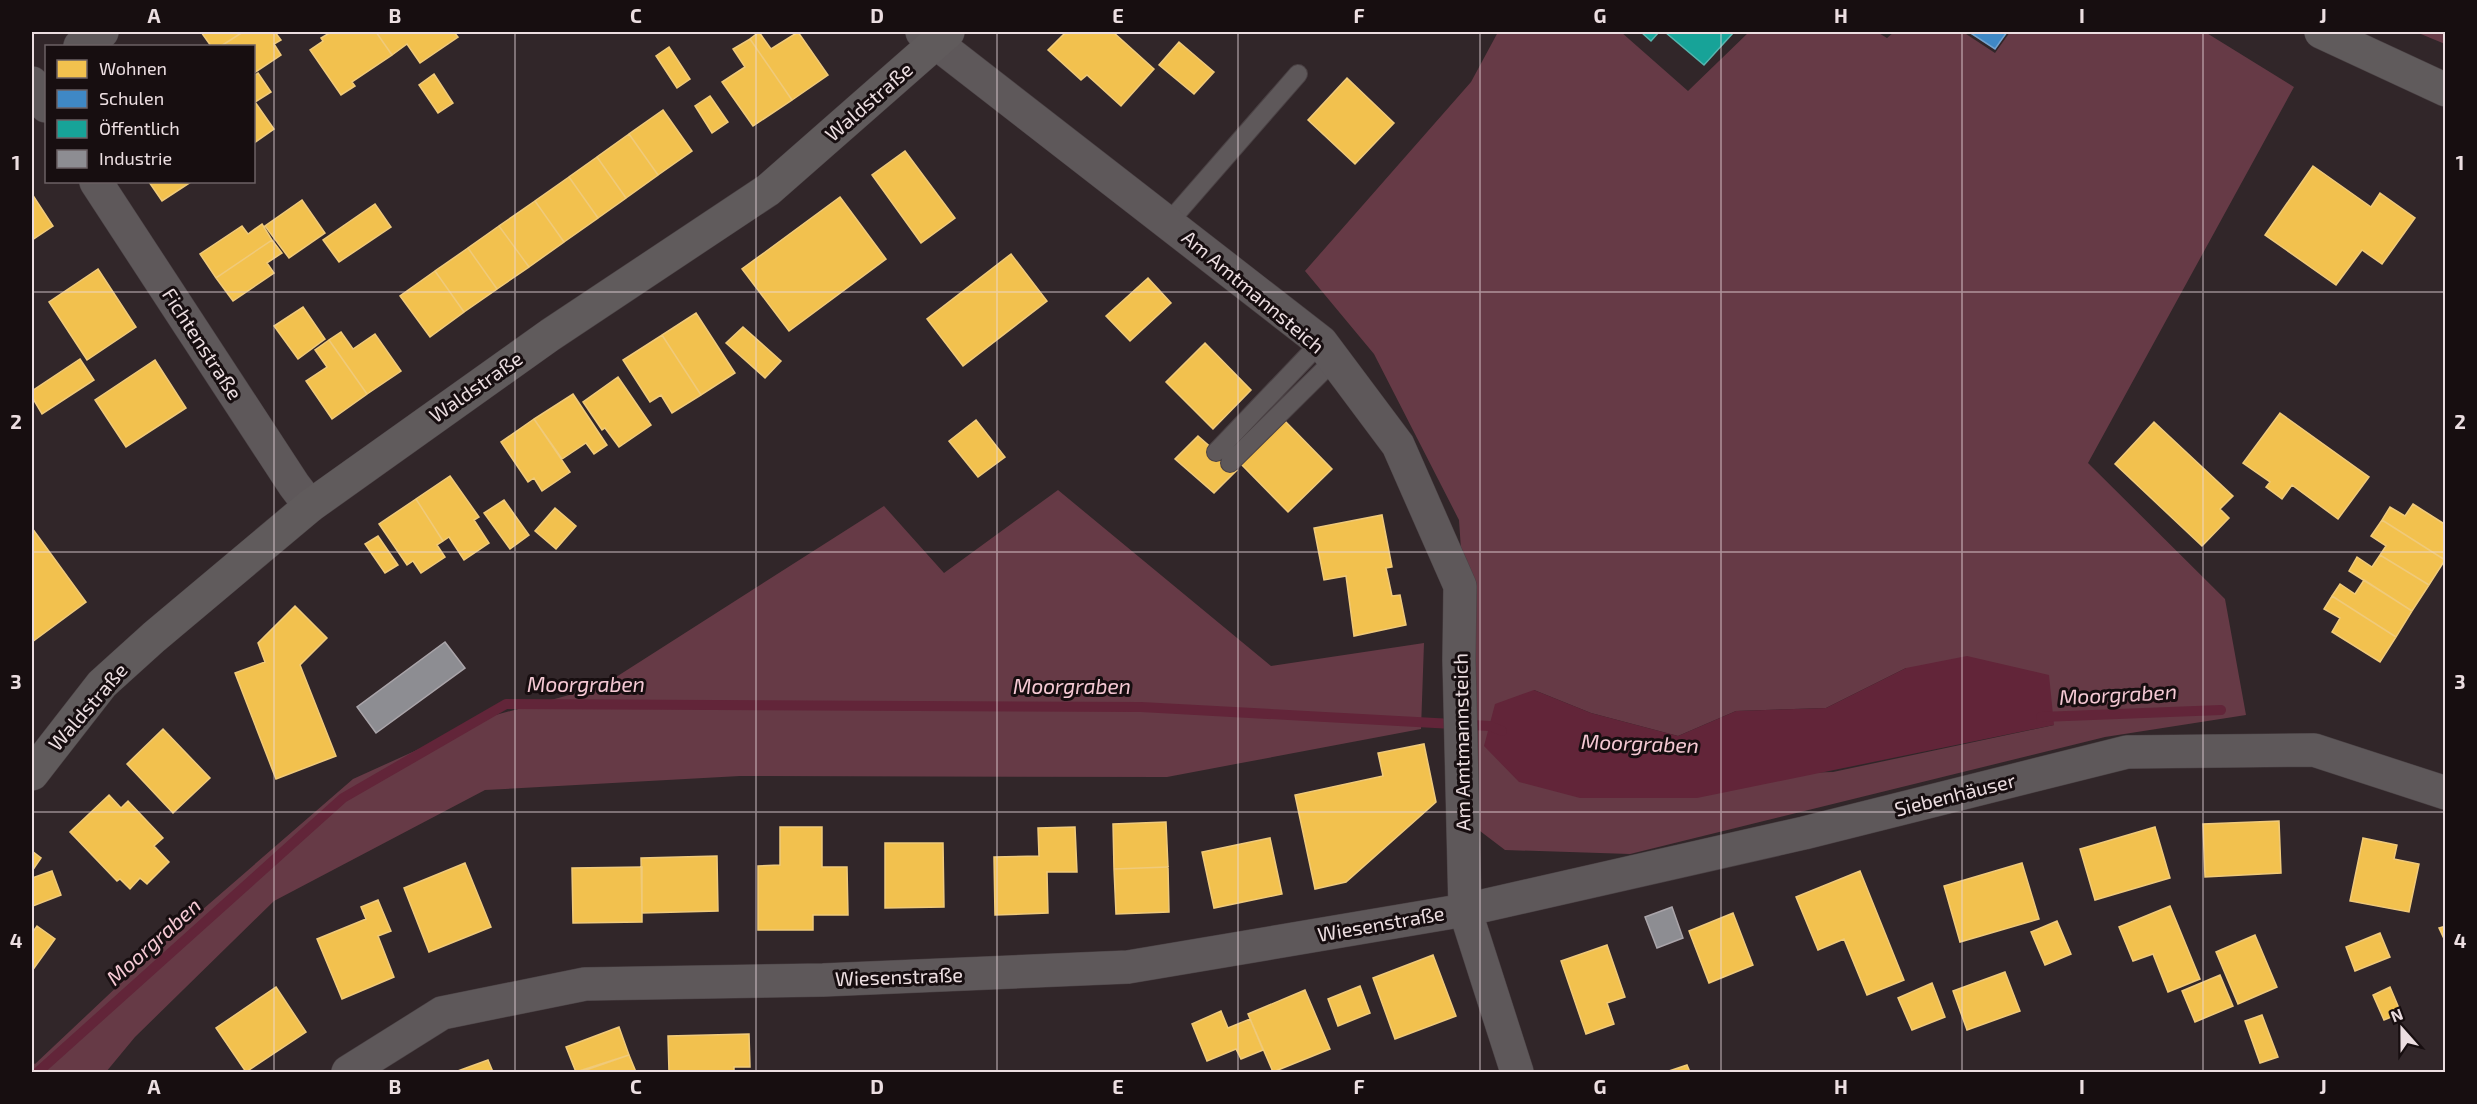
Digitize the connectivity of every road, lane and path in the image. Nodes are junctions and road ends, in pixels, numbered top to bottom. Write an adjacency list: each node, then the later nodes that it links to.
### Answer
1 (102, 32): 4 (street)
2 (2321, 32): 8 (main road)
3 (936, 35): 11 (street, Am Amtmannsteich); 14 (main road, Waldstraße)
4 (82, 45)
5 (45, 70): 7 (street)
6 (1298, 74): 11 (lane)
7 (32, 81): 9 (street)
8 (2445, 90)
9 (45, 104)
10 (97, 183): 14 (street, Fichtenstraße)
11 (1169, 222): 12 (street, Am Amtmannsteich)
12 (1327, 351): 13 (lane); 17 (street, Am Amtmannsteich)
13 (1222, 458)
14 (310, 506): 15 (main road, Waldstraße)
15 (32, 774)
16 (2445, 793): 17 (street, Siebenhäuser)
17 (1465, 910): 18 (street, Wiesenstraße); 19 (street, Am Amtmannsteich)
18 (348, 1072)
19 (1517, 1072)

